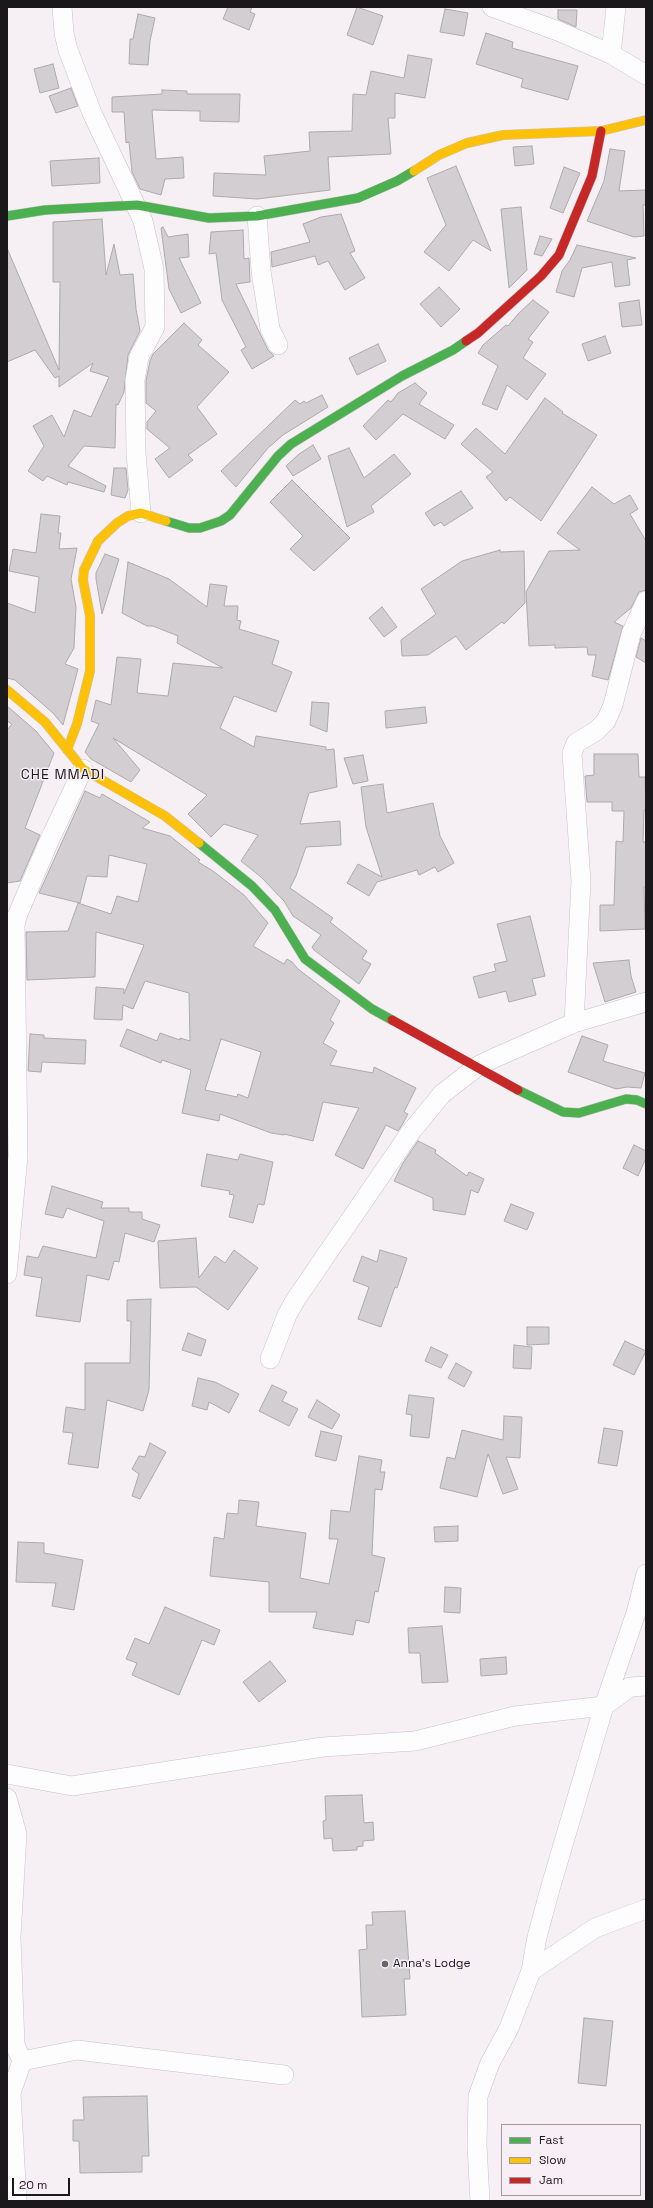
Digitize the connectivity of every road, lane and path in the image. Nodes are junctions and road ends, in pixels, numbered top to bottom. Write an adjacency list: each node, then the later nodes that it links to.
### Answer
1 (62, 7): 8 (street)
2 (492, 7): 4 (street)
3 (616, 7): 4 (street)
4 (611, 54): 5 (street)
5 (646, 75)
6 (646, 120): 7 (street)
7 (601, 131): 10 (street); 12 (street)
8 (137, 205): 9 (street); 10 (street); 12 (street)
9 (7, 216)
10 (257, 216): 11 (street)
11 (278, 345)
12 (141, 513): 15 (street)
13 (646, 601): 18 (street)
14 (7, 690): 15 (street)
15 (66, 750): 16 (street)
16 (83, 769): 19 (street); 21 (street)
17 (646, 1002): 18 (street)
18 (574, 1023): 19 (street)
19 (478, 1066): 20 (street); 22 (street)
20 (646, 1104)
21 (7, 1274)
22 (270, 1359)
23 (646, 1574): 25 (street)
24 (646, 1686): 25 (street)
25 (604, 1706): 26 (street); 29 (street)
26 (7, 1774)
27 (7, 1798): 30 (street)
28 (646, 1909): 29 (street)
29 (531, 1971): 33 (street)
30 (22, 2061): 31 (street); 32 (street)
31 (284, 2075)
32 (17, 2201)
33 (480, 2201)

